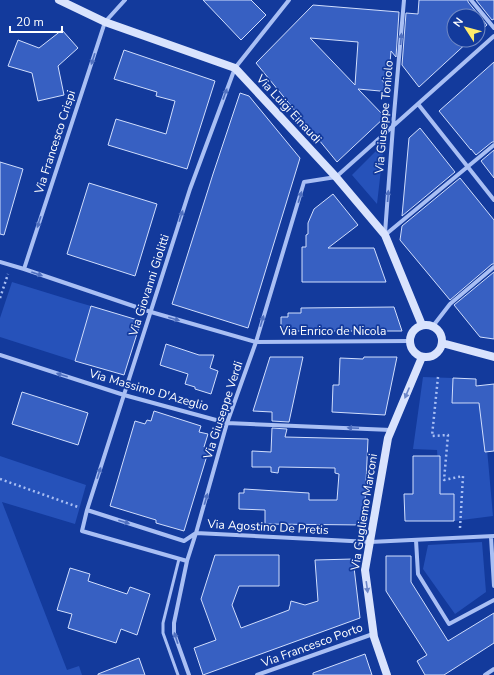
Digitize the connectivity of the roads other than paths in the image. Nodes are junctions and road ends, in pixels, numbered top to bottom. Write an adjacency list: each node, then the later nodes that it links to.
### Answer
1 (59, 0): 6 (main road, Via Luigi Einaudi)
2 (126, 0): 6 (street)
3 (288, 0): 9 (street, Via Giovanni Giolitti)
4 (404, 0): 11 (street, Via Giuseppe Toniolo, one-way to 4)
5 (471, 0): 7 (street)
6 (105, 22): 9 (main road, Via Luigi Einaudi); 19 (street, Via Francesco Crispi, one-way to 19)
7 (494, 28)
8 (494, 36): 10 (street)
9 (235, 68): 14 (main road, Via Luigi Einaudi); 20 (street, Via Giovanni Giolitti, one-way to 9)
10 (418, 104): 11 (street); 13 (street)
11 (393, 126): 14 (street); 16 (street, Via Giuseppe Toniolo, one-way to 11)
12 (494, 145): 13 (street)
13 (468, 166): 15 (street); 16 (street)
14 (336, 177): 16 (main road, Via Luigi Einaudi); 24 (street, Via Giuseppe Verdi, one-way to 14)
15 (494, 200)
16 (385, 235): 21 (main road, Via Luigi Einaudi)
17 (0, 262): 19 (street)
18 (494, 267): 22 (street)
19 (24, 269): 20 (street, one-way to 20)
20 (151, 312): 24 (street, one-way to 24); 29 (street, Via Giovanni Giolitti)
21 (422, 325): 22 (main road); 23 (main road)
22 (433, 326): 25 (main road)
23 (410, 340): 24 (street, Via Enrico de Nicola); 27 (main road)
24 (256, 342): 30 (street, Via Giuseppe Verdi)
25 (442, 343): 27 (main road); 28 (main road)
26 (0, 355): 29 (street, Via Massimo D'Azeglio, one-way to 26)
27 (422, 357): 31 (main road, Via Gugliemo Marconi, one-way to 31)
28 (494, 357)
29 (124, 395): 30 (street, Via Massimo D'Azeglio); 32 (street, Via Giovanni Giolitti, one-way to 29)
30 (227, 423): 31 (street, Via Massimo D'Azeglio, one-way to 30); 33 (street, Via Giuseppe Verdi, one-way to 30)
31 (392, 430): 36 (main road, Via Gugliemo Marconi)
32 (87, 510): 33 (street, Via Agostino De Pretis, one-way to 33); 37 (street)
33 (196, 533): 36 (street, Via Agostino De Pretis); 38 (street, Via Giuseppe Verdi)
34 (492, 537): 35 (street, Via Agostino De Pretis); 39 (street)
35 (416, 540): 36 (street, Via Agostino De Pretis); 40 (street)
36 (370, 542): 41 (main road, Via Gugliemo Marconi, one-way to 41)
37 (179, 559): 38 (street); 44 (lane)
38 (187, 561): 45 (street, Via Giuseppe Verdi, one-way to 38)
39 (494, 586)
40 (494, 600)
41 (373, 634): 43 (street, Via Francesco Porto); 48 (main road, Via Gugliemo Marconi)
42 (494, 669): 49 (street)
43 (272, 670): 46 (street, Via Francesco Porto); 47 (street)
44 (178, 675)
45 (189, 675)
46 (257, 675)
47 (274, 675)
48 (387, 675)
49 (485, 675)

